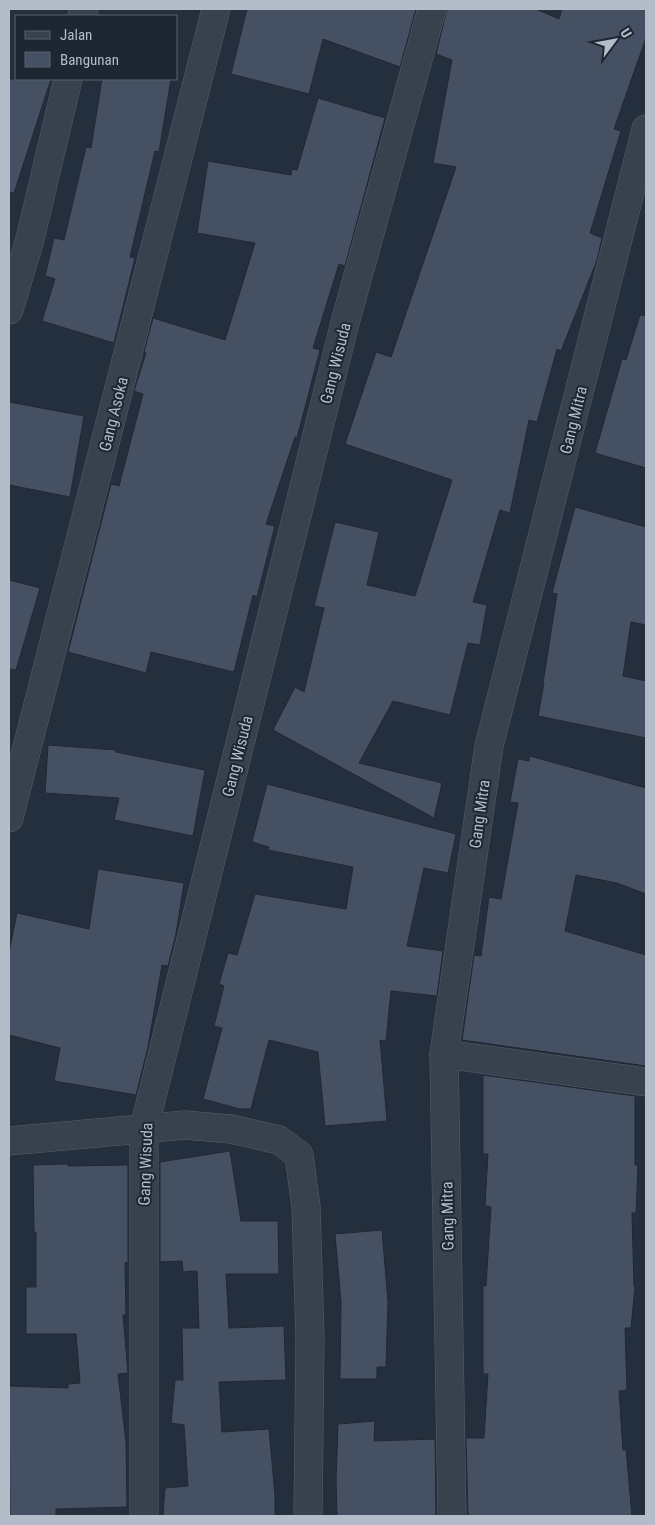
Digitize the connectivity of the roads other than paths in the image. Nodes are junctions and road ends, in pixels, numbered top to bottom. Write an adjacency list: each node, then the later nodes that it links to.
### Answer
1 (216, 9): 6 (street, Gang Asoka)
2 (432, 9): 9 (street, Gang Wisuda)
3 (68, 80): 5 (street)
4 (646, 129): 7 (street, Gang Mitra)
5 (9, 310)
6 (9, 818)
7 (444, 1054): 8 (street); 13 (street, Gang Mitra)
8 (646, 1082)
9 (144, 1128): 10 (street); 11 (street, Gang Wisuda); 12 (street)
10 (9, 1141)
11 (144, 1516)
12 (308, 1516)
13 (452, 1516)

